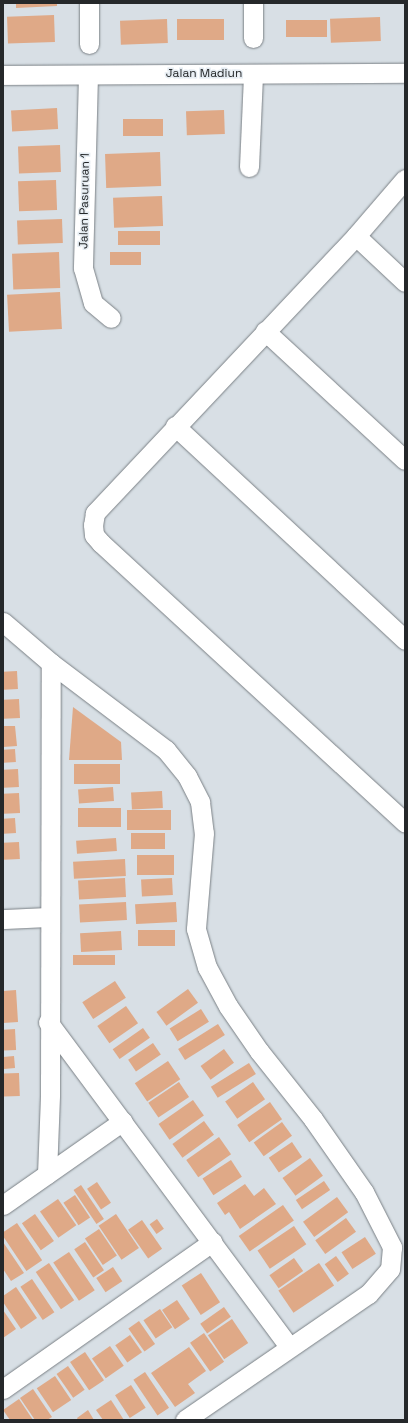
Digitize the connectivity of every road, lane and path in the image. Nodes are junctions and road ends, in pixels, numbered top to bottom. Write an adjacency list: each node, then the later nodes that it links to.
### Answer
1 (89, 3): 4 (street)
2 (254, 3): 3 (street)
3 (253, 38)
4 (89, 44)
5 (405, 73): 7 (street, Jalan Madiun)
6 (88, 74): 7 (street, Jalan Madiun); 8 (street, Jalan Madiun); 13 (street, Jalan Pasuruan 1)
7 (253, 74): 9 (street)
8 (3, 75)
9 (249, 168)
10 (405, 179): 11 (street)
11 (356, 236): 12 (street); 14 (street)
12 (405, 282)
13 (111, 318)
14 (266, 331): 15 (street); 16 (street)
15 (175, 426): 18 (street); 20 (street)
16 (405, 460)
17 (3, 622): 19 (street)
18 (405, 640)
19 (51, 663): 21 (street); 28 (street)
20 (405, 823)
21 (49, 917): 22 (street); 23 (street)
22 (3, 919)
23 (48, 1022): 24 (street); 25 (street)
24 (123, 1121): 25 (street); 27 (street)
25 (47, 1174): 26 (street)
26 (3, 1205)
27 (212, 1242): 28 (street); 29 (street)
28 (289, 1346): 30 (street)
29 (3, 1389)
30 (186, 1420)

